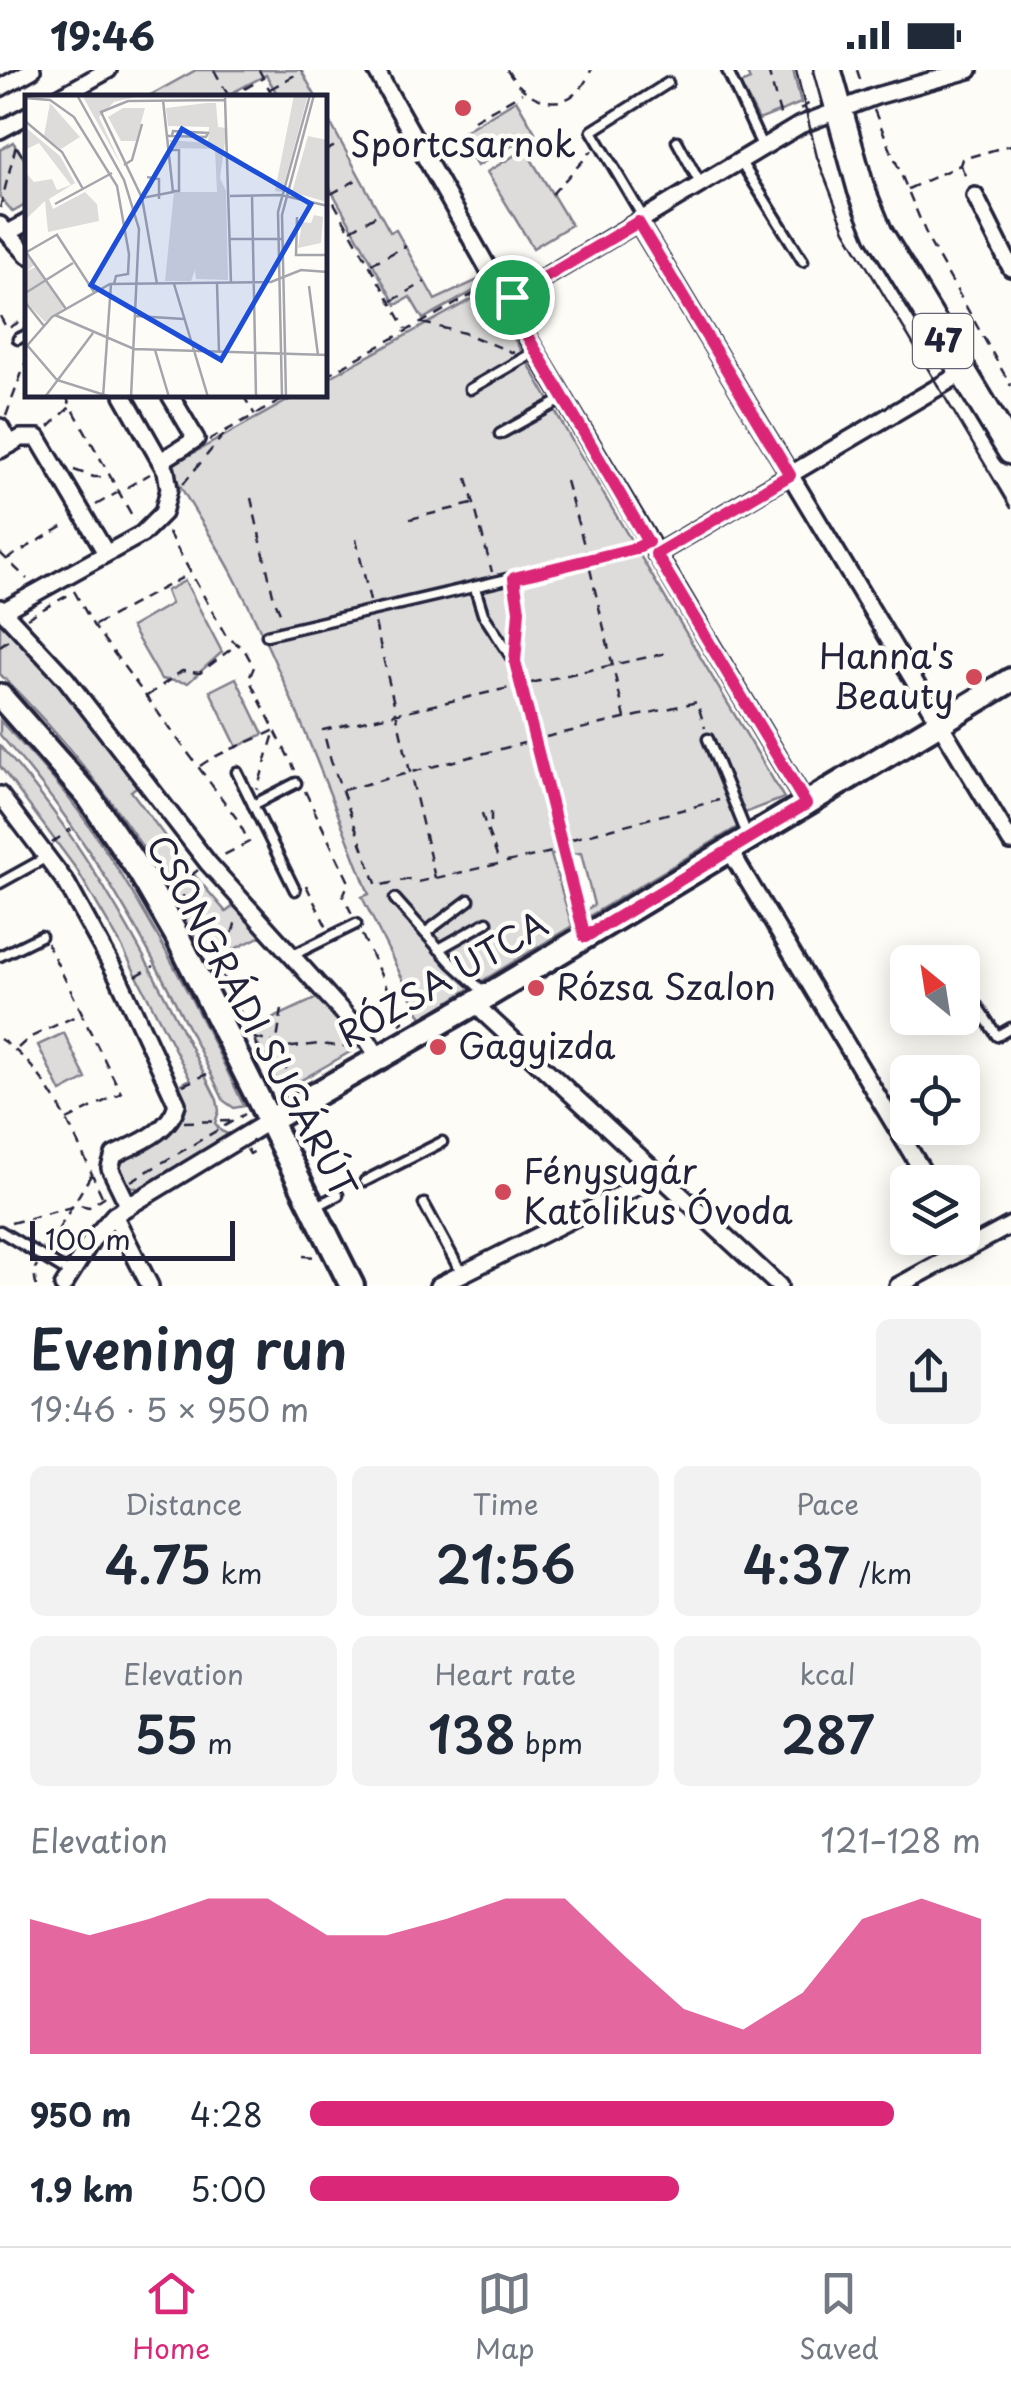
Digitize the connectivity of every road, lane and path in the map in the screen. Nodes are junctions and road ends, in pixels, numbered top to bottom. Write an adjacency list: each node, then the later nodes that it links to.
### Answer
1 (32, 70): 16 (street)
2 (108, 70): 19 (street)
3 (214, 70): 20 (path)
4 (258, 70): 13 (path)
5 (376, 70): 57 (street)
6 (507, 70): 18 (path)
7 (591, 70): 18 (path)
8 (727, 70): 33 (lane)
9 (768, 70): 14 (path)
10 (857, 70): 23 (path)
11 (970, 70): 23 (street)
12 (302, 71): 17 (path)
13 (263, 78): 17 (path); 21 (path)
14 (823, 81): 24 (main road, 47)
15 (668, 83): 30 (lane)
16 (0, 88)
17 (270, 90): 22 (path)
18 (524, 92): 26 (path)
19 (63, 95)
20 (228, 95)
21 (233, 95)
22 (272, 95)
23 (869, 99): 24 (street); 40 (path)
24 (838, 110): 33 (street); 69 (main road, 47)
25 (25, 116): 27 (street)
26 (474, 120)
27 (5, 132): 32 (path)
28 (677, 141): 39 (lane)
29 (341, 143): 34 (path)
30 (600, 145): 42 (path); 47 (lane)
31 (1011, 145): 37 (path)
32 (16, 146): 35 (path); 45 (path)
33 (764, 148): 36 (street)
34 (328, 150)
35 (25, 160)
36 (741, 162): 39 (street); 52 (lane)
37 (960, 165): 40 (path); 44 (path)
38 (360, 178): 43 (path)
39 (700, 185): 47 (street)
40 (907, 190): 71 (path)
41 (328, 191): 43 (path)
42 (552, 194)
43 (330, 195): 49 (path)
44 (975, 196): 54 (street)
45 (0, 208)
46 (380, 213): 49 (path)
47 (641, 220): 57 (street); 88 (street)
48 (4, 229): 51 (street)
49 (350, 230): 53 (path)
50 (406, 246): 53 (path)
51 (25, 252)
52 (803, 261)
53 (370, 265): 58 (path)
54 (1011, 268)
55 (425, 282): 58 (path)
56 (483, 288): 61 (path)
57 (512, 297): 67 (street)
58 (390, 301): 63 (path)
59 (0, 316): 62 (path)
60 (25, 318): 62 (path)
61 (420, 322): 63 (path); 67 (path)
62 (7, 329): 64 (path)
63 (407, 330): 70 (path)
64 (0, 333)
65 (25, 333): 66 (lane)
66 (18, 338)
67 (530, 354): 72 (lane); 77 (street)
68 (25, 364): 80 (path)
69 (962, 372): 85 (main road, 47); 88 (street)
70 (328, 374)
71 (1011, 386)
72 (470, 388)
73 (67, 398): 78 (path)
74 (125, 398): 87 (street)
75 (172, 398): 87 (street)
76 (245, 398): 79 (path)
77 (565, 398): 82 (lane); 99 (street)
78 (71, 406): 83 (path); 89 (path)
79 (254, 416)
80 (1, 428): 84 (street)
81 (226, 431): 92 (path)
82 (500, 434)
83 (38, 438): 84 (street); 86 (street)
84 (5, 448)
85 (1011, 451)
86 (51, 457): 89 (path); 95 (street)
87 (161, 461): 92 (street)
88 (790, 475): 99 (street); 125 (street)
89 (111, 477): 97 (path)
90 (467, 478): 94 (path)
91 (566, 482): 103 (path)
92 (168, 498): 97 (street)
93 (251, 498): 113 (path)
94 (474, 504): 96 (path); 106 (path)
95 (84, 512): 101 (street); 102 (path)
96 (410, 520)
97 (142, 534): 101 (street)
98 (356, 539): 110 (path)
99 (652, 548): 103 (lane); 132 (street)
100 (0, 553): 102 (path)
101 (106, 553): 108 (street)
102 (7, 559): 108 (path)
103 (588, 560): 105 (lane); 118 (path)
104 (191, 573): 112 (path)
105 (514, 578): 106 (lane); 117 (lane)
106 (495, 583): 107 (lane)
107 (475, 588): 110 (lane); 117 (lane)
108 (36, 592): 109 (street)
109 (2, 609): 111 (street, CSONGRÁDI SUGÁRÚT)
110 (372, 612): 113 (lane); 123 (path)
111 (17, 624): 112 (path); 142 (street, CSONGRÁDI SUGÁRÚT)
112 (93, 626): 122 (path)
113 (287, 630): 114 (lane)
114 (267, 635)
115 (237, 644): 122 (path)
116 (672, 652): 118 (path)
117 (515, 662): 120 (lane)
118 (612, 665): 120 (path); 124 (path)
119 (1011, 680): 125 (street, RÓZSA UTCA)
120 (521, 686): 123 (path); 140 (lane)
121 (0, 696): 178 (street, CSONGRÁDI SUGÁRÚT)
122 (146, 696): 127 (path)
123 (397, 714): 144 (path); 145 (path)
124 (625, 719)
125 (939, 723): 132 (street, RÓZSA UTCA); 138 (street)
126 (708, 739): 131 (lane)
127 (198, 767): 133 (path); 142 (path)
128 (236, 772): 133 (lane)
129 (296, 783): 133 (lane)
130 (0, 795): 141 (street)
131 (730, 795): 139 (lane); 140 (path)
132 (806, 804): 139 (street, RÓZSA UTCA)
133 (253, 805): 149 (lane)
134 (491, 812): 137 (path)
135 (482, 813): 137 (path)
136 (71, 829): 141 (path)
137 (490, 829): 143 (path)
138 (1011, 842)
139 (739, 844): 158 (street, RÓZSA UTCA); 181 (street)
140 (562, 846): 143 (path); 158 (lane)
141 (45, 853): 147 (lane); 164 (street)
142 (208, 863): 152 (street, CSONGRÁDI SUGÁRÚT); 162 (path)
143 (499, 864): 144 (path)
144 (435, 878): 146 (path)
145 (410, 880)
146 (418, 882)
147 (0, 883)
148 (306, 885): 157 (path)
149 (295, 890)
150 (395, 899): 155 (lane)
151 (469, 900): 155 (lane)
152 (252, 912): 161 (street, CSONGRÁDI SUGÁRÚT); 162 (path)
153 (487, 922): 159 (lane)
154 (356, 924): 157 (lane)
155 (425, 932): 159 (lane)
156 (41, 936): 160 (lane); 168 (path)
157 (332, 936): 161 (lane)
158 (585, 937): 165 (street, RÓZSA UTCA)
159 (440, 949): 165 (lane)
160 (0, 956)
161 (291, 956): 174 (street, CSONGRÁDI SUGÁRÚT)
162 (216, 964): 170 (path)
163 (154, 966): 164 (path)
164 (122, 984): 176 (street)
165 (482, 999): 174 (street, RÓZSA UTCA); 182 (street)
166 (282, 1009): 172 (path)
167 (980, 1010): 169 (lane)
168 (82, 1013): 173 (path); 179 (path)
169 (1011, 1028)
170 (252, 1037): 172 (path); 172 (path)
171 (0, 1038): 173 (path)
172 (277, 1043): 174 (path)
173 (17, 1050): 179 (path)
174 (369, 1053): 178 (street, RÓZSA UTCA)
175 (207, 1074): 176 (path)
176 (173, 1090): 177 (street)
177 (170, 1120): 185 (street); 185 (path)
178 (269, 1120): 189 (street, CSONGRÁDI SUGÁRÚT); 191 (street, RÓZSA UTCA)
179 (66, 1121): 183 (path)
180 (442, 1142): 184 (lane)
181 (919, 1165)
182 (654, 1172): 197 (street); 203 (street)
183 (92, 1174): 187 (path); 190 (path)
184 (365, 1181)
185 (119, 1188): 187 (path); 191 (street)
186 (338, 1195): 189 (lane)
187 (103, 1198): 190 (path)
188 (424, 1204): 197 (lane)
189 (313, 1208): 201 (street, CSONGRÁDI SUGÁRÚT)
190 (71, 1210): 193 (path); 196 (path)
191 (121, 1210): 198 (street); 200 (street)
192 (1011, 1225): 194 (street)
193 (0, 1228): 196 (lane)
194 (980, 1237)
195 (946, 1255): 204 (street)
196 (42, 1256): 198 (lane); 199 (path)
197 (462, 1274): 202 (street)
198 (67, 1280)
199 (36, 1286)
200 (150, 1286)
201 (352, 1286)
202 (438, 1286)
203 (779, 1286)
204 (898, 1286)

